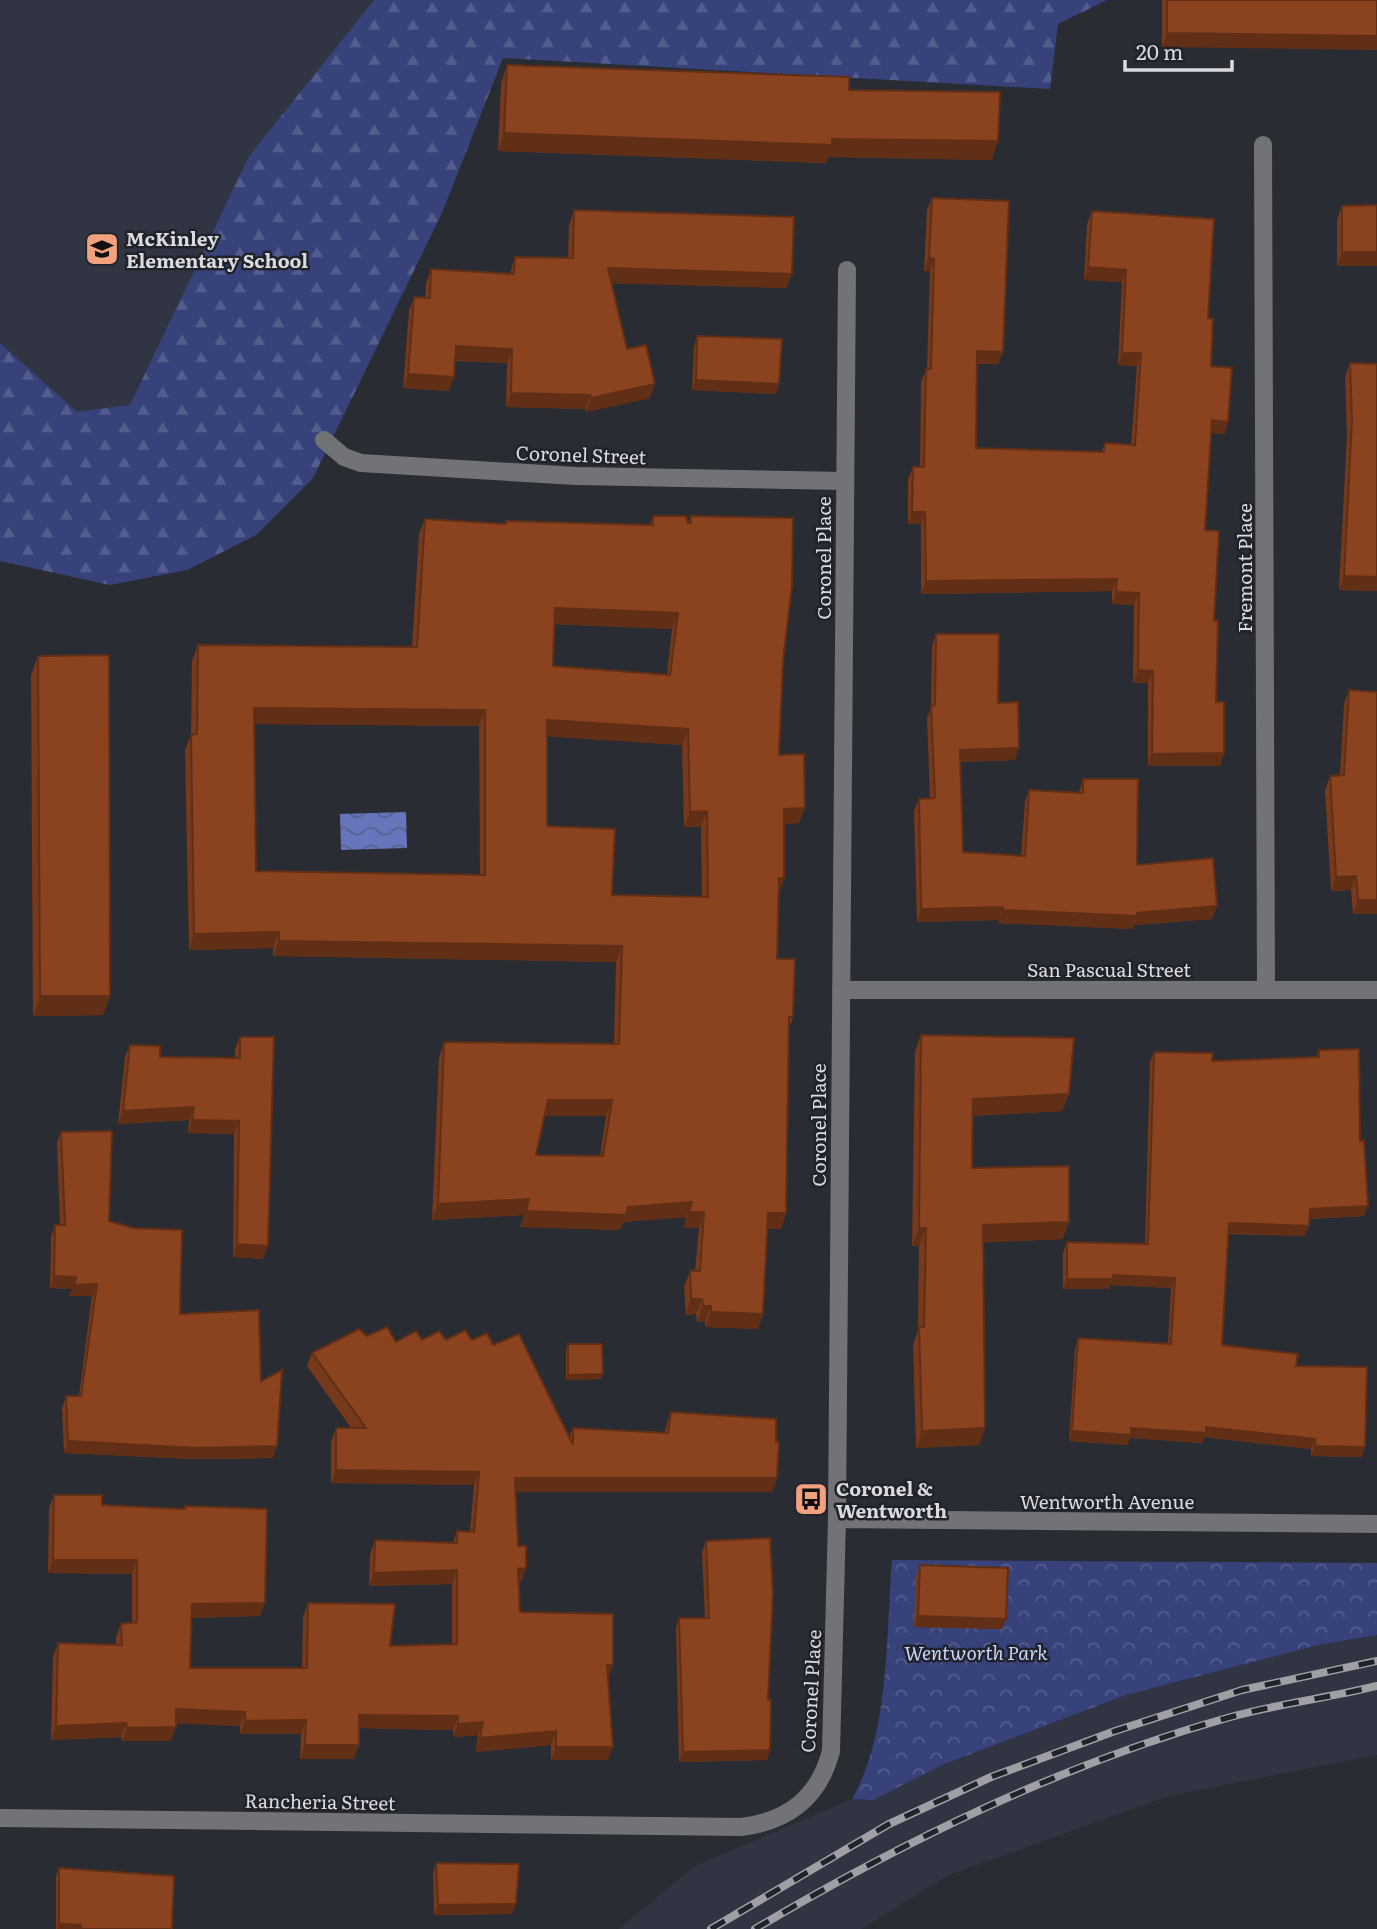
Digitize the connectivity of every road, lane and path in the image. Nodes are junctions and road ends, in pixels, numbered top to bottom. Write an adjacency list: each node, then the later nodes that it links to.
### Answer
1 (1263, 145): 6 (street, Fremont Place)
2 (847, 270): 4 (street, Coronel Place)
3 (324, 440): 4 (street, Coronel Street)
4 (845, 481): 5 (street, Coronel Place)
5 (841, 990): 6 (street, San Pascual Street); 8 (street, Coronel Place)
6 (1266, 990): 7 (street, San Pascual Street)
7 (1377, 990)
8 (837, 1519): 9 (street, Wentworth Avenue); 11 (street, Coronel Place)
9 (1377, 1524)
10 (0, 1818): 11 (street, Rancheria Street)
11 (640, 1826)

